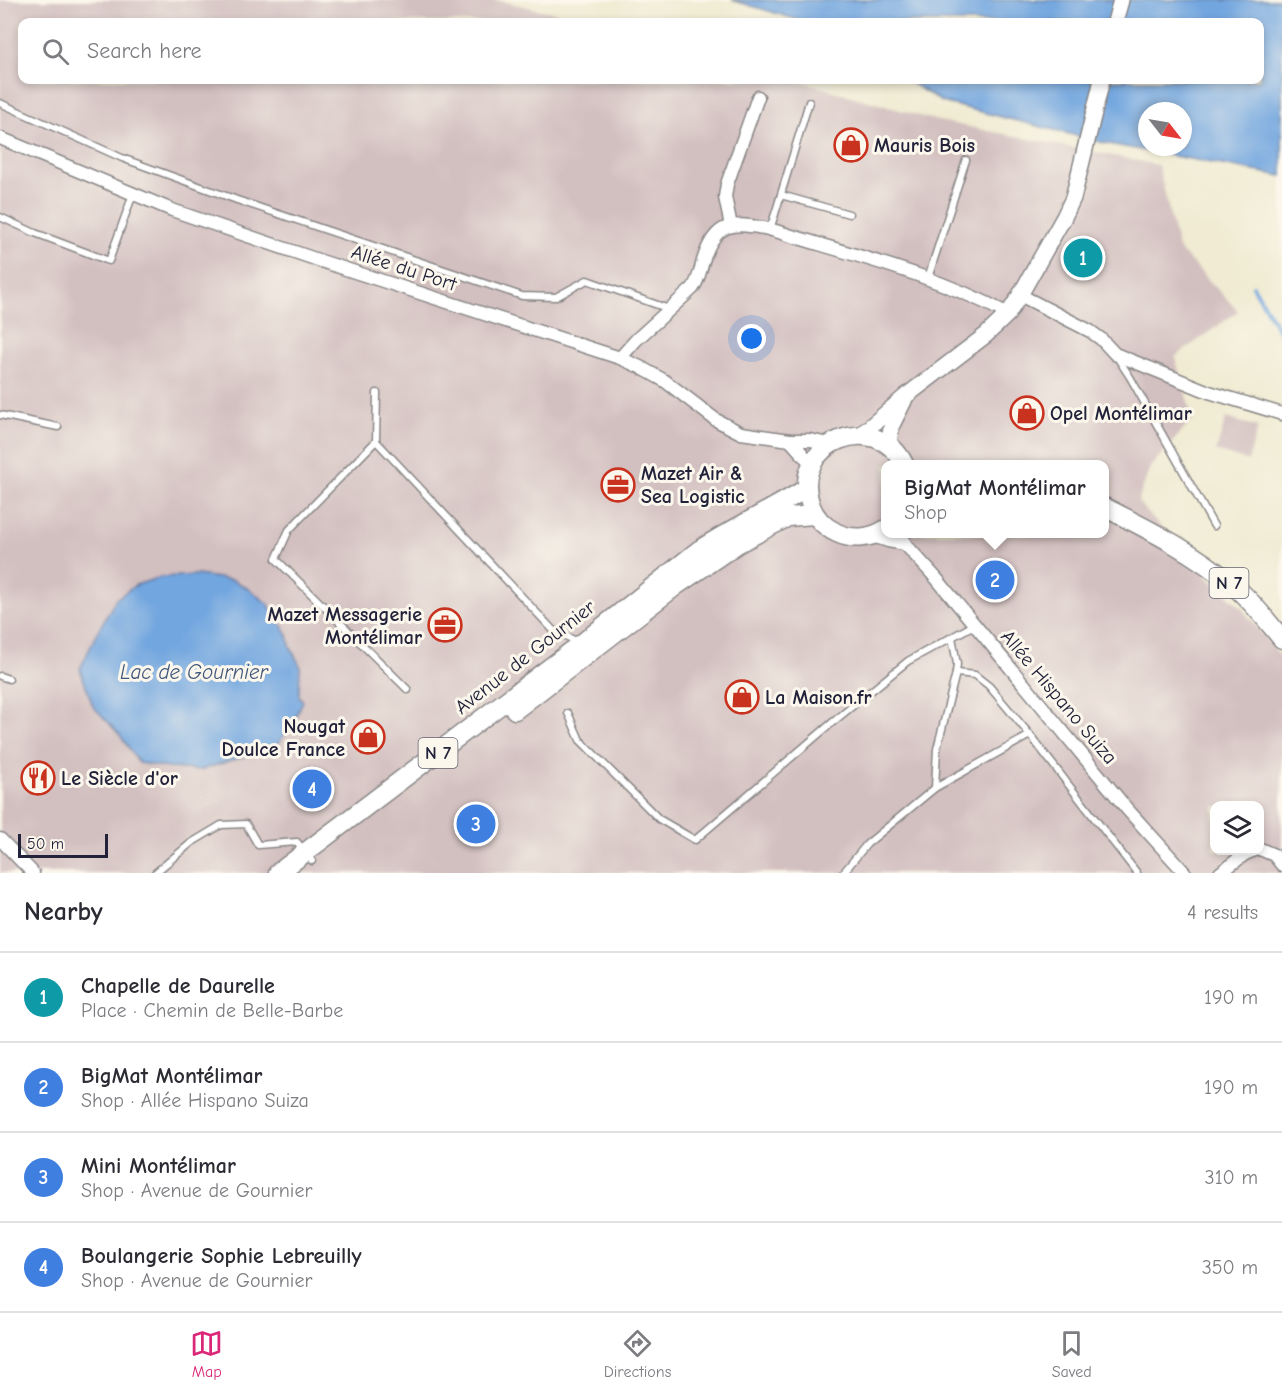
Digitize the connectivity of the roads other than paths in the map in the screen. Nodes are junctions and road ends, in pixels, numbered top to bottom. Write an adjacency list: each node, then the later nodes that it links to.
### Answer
1 (1121, 0): 2 (street)
2 (1116, 18)
3 (1101, 84): 16 (street)
4 (758, 97): 13 (street)
5 (809, 102): 10 (lane)
6 (0, 103): 17 (lane)
7 (0, 138): 9 (street, Allée du Port)
8 (966, 160): 15 (lane)
9 (133, 194): 12 (lane); 20 (street, Allée du Port)
10 (781, 195): 11 (lane); 14 (lane)
11 (849, 214)
12 (0, 217)
13 (731, 226): 14 (street); 17 (street)
14 (769, 229): 15 (street)
15 (928, 278): 18 (street)
16 (1020, 295): 18 (street); 19 (street)
17 (669, 309): 20 (street)
18 (1008, 314): 22 (street)
19 (1115, 354): 23 (street); 37 (lane)
20 (620, 358): 27 (street, Allée du Port)
21 (377, 393): 28 (lane)
22 (906, 396): 26 (street); 30 (street)
23 (1282, 414)
24 (0, 415): 25 (lane)
25 (58, 427)
26 (859, 436): 29 (main road); 30 (main road)
27 (790, 440): 29 (street, Allée du Port); 32 (street)
28 (376, 441): 45 (lane); 49 (lane)
29 (829, 444): 32 (main road)
30 (889, 446): 31 (main road)
31 (901, 460)
32 (813, 463): 33 (main road)
33 (807, 488): 35 (main road); 45 (main road, Avenue de Gournier / N 7)
34 (1109, 510): 40 (main road, N 7)
35 (815, 514): 38 (main road); 45 (main road, Avenue de Gournier / N 7)
36 (1109, 518): 40 (main road, N 7)
37 (1214, 526)
38 (879, 533)
39 (885, 538): 41 (street, Allée Hispano Suiza)
40 (1165, 538): 44 (main road, N 7)
41 (904, 539): 42 (street, Allée Hispano Suiza)
42 (974, 625): 43 (lane); 64 (street, Allée Hispano Suiza)
43 (952, 637): 46 (lane); 50 (lane)
44 (1282, 639)
45 (585, 649): 56 (main road, Avenue de Gournier / N 7)
46 (956, 673): 51 (lane); 52 (lane)
47 (0, 676): 48 (lane)
48 (9, 679)
49 (408, 690)
50 (568, 713)
51 (1029, 735): 52 (lane); 63 (lane)
52 (935, 788): 62 (lane)
53 (0, 839): 58 (street)
54 (1264, 851): 57 (street)
55 (1244, 855): 65 (street)
56 (309, 857): 59 (lane); 60 (main road, Avenue de Gournier / N 7); 61 (main road, Avenue de Gournier / N 7)
57 (1282, 865)
58 (33, 873)
59 (154, 873)
60 (278, 873)
61 (297, 873)
62 (843, 873)
63 (1137, 873)
64 (1185, 873)
65 (1220, 873)

